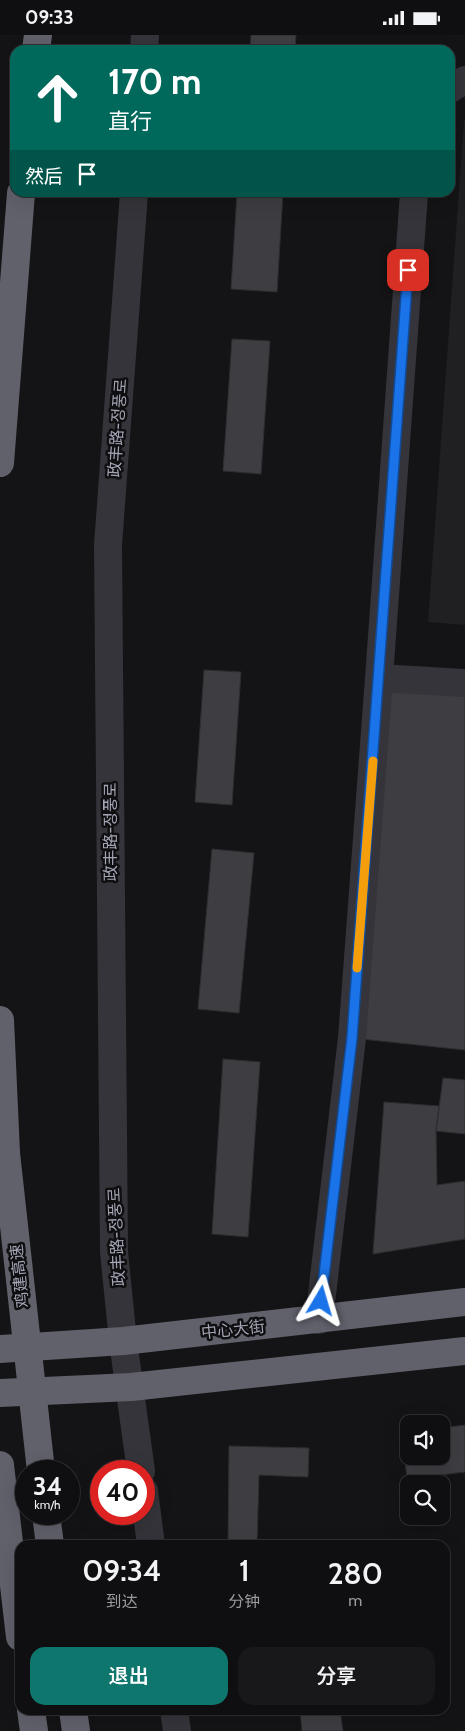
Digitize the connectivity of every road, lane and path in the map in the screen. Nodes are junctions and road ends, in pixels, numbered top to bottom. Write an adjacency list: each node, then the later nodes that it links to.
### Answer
1 (20, 197): 4 (highway)
2 (134, 197): 10 (street, 政丰路-정풍로)
3 (414, 197): 5 (street)
4 (0, 463)
5 (379, 678): 6 (street); 9 (street)
6 (465, 683)
7 (0, 1020): 15 (highway, 鸡建高速, bridge)
8 (465, 1302): 9 (highway, 中心大街)
9 (319, 1320): 10 (highway, 中心大街)
10 (123, 1341): 11 (highway, 中心大街); 13 (street, 政丰路-정풍로)
11 (0, 1349)
12 (465, 1351): 13 (highway)
13 (131, 1387): 14 (highway); 16 (street, 政丰路-정풍로)
14 (0, 1393)
15 (40, 1460)
16 (140, 1460)
17 (0, 1465): 22 (highway)
18 (47, 1525): 20 (highway)
19 (148, 1525): 21 (street)
20 (49, 1540)
21 (150, 1540)
22 (15, 1603)
23 (32, 1715): 26 (highway)
24 (74, 1715): 27 (highway)
25 (175, 1715): 28 (street)
26 (34, 1731)
27 (76, 1731)
28 (177, 1731)

